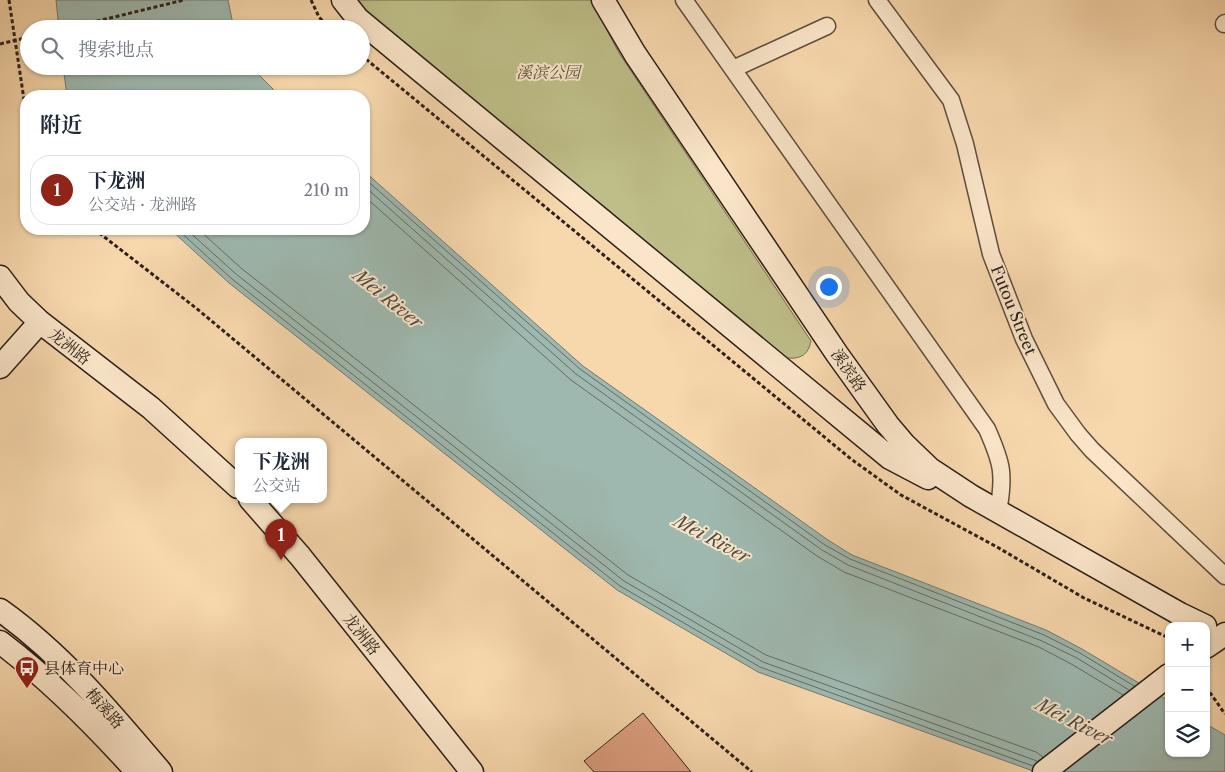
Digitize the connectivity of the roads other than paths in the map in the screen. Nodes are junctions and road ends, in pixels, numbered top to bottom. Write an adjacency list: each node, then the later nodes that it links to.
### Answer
1 (343, 0): 5 (street)
2 (684, 0): 8 (street)
3 (877, 0): 16 (street, Futou Street)
4 (606, 1): 13 (street, 溪滨路)
5 (359, 20)
6 (828, 26): 8 (street)
7 (370, 29): 13 (street)
8 (733, 69): 15 (street)
9 (0, 277): 10 (street, 龙洲路)
10 (40, 322): 11 (street); 12 (street, 龙洲路)
11 (0, 367)
12 (235, 484)
13 (971, 496): 15 (street, 溪滨路)
14 (254, 503): 23 (street, 龙洲路)
15 (998, 512): 18 (street, 溪滨路)
16 (1225, 576)
17 (0, 610): 22 (street, 梅溪路)
18 (1215, 634)
19 (0, 642): 21 (street, 梅溪路)
20 (1165, 678): 24 (street)
21 (137, 772)
22 (161, 772)
23 (472, 772)
24 (1044, 772)

